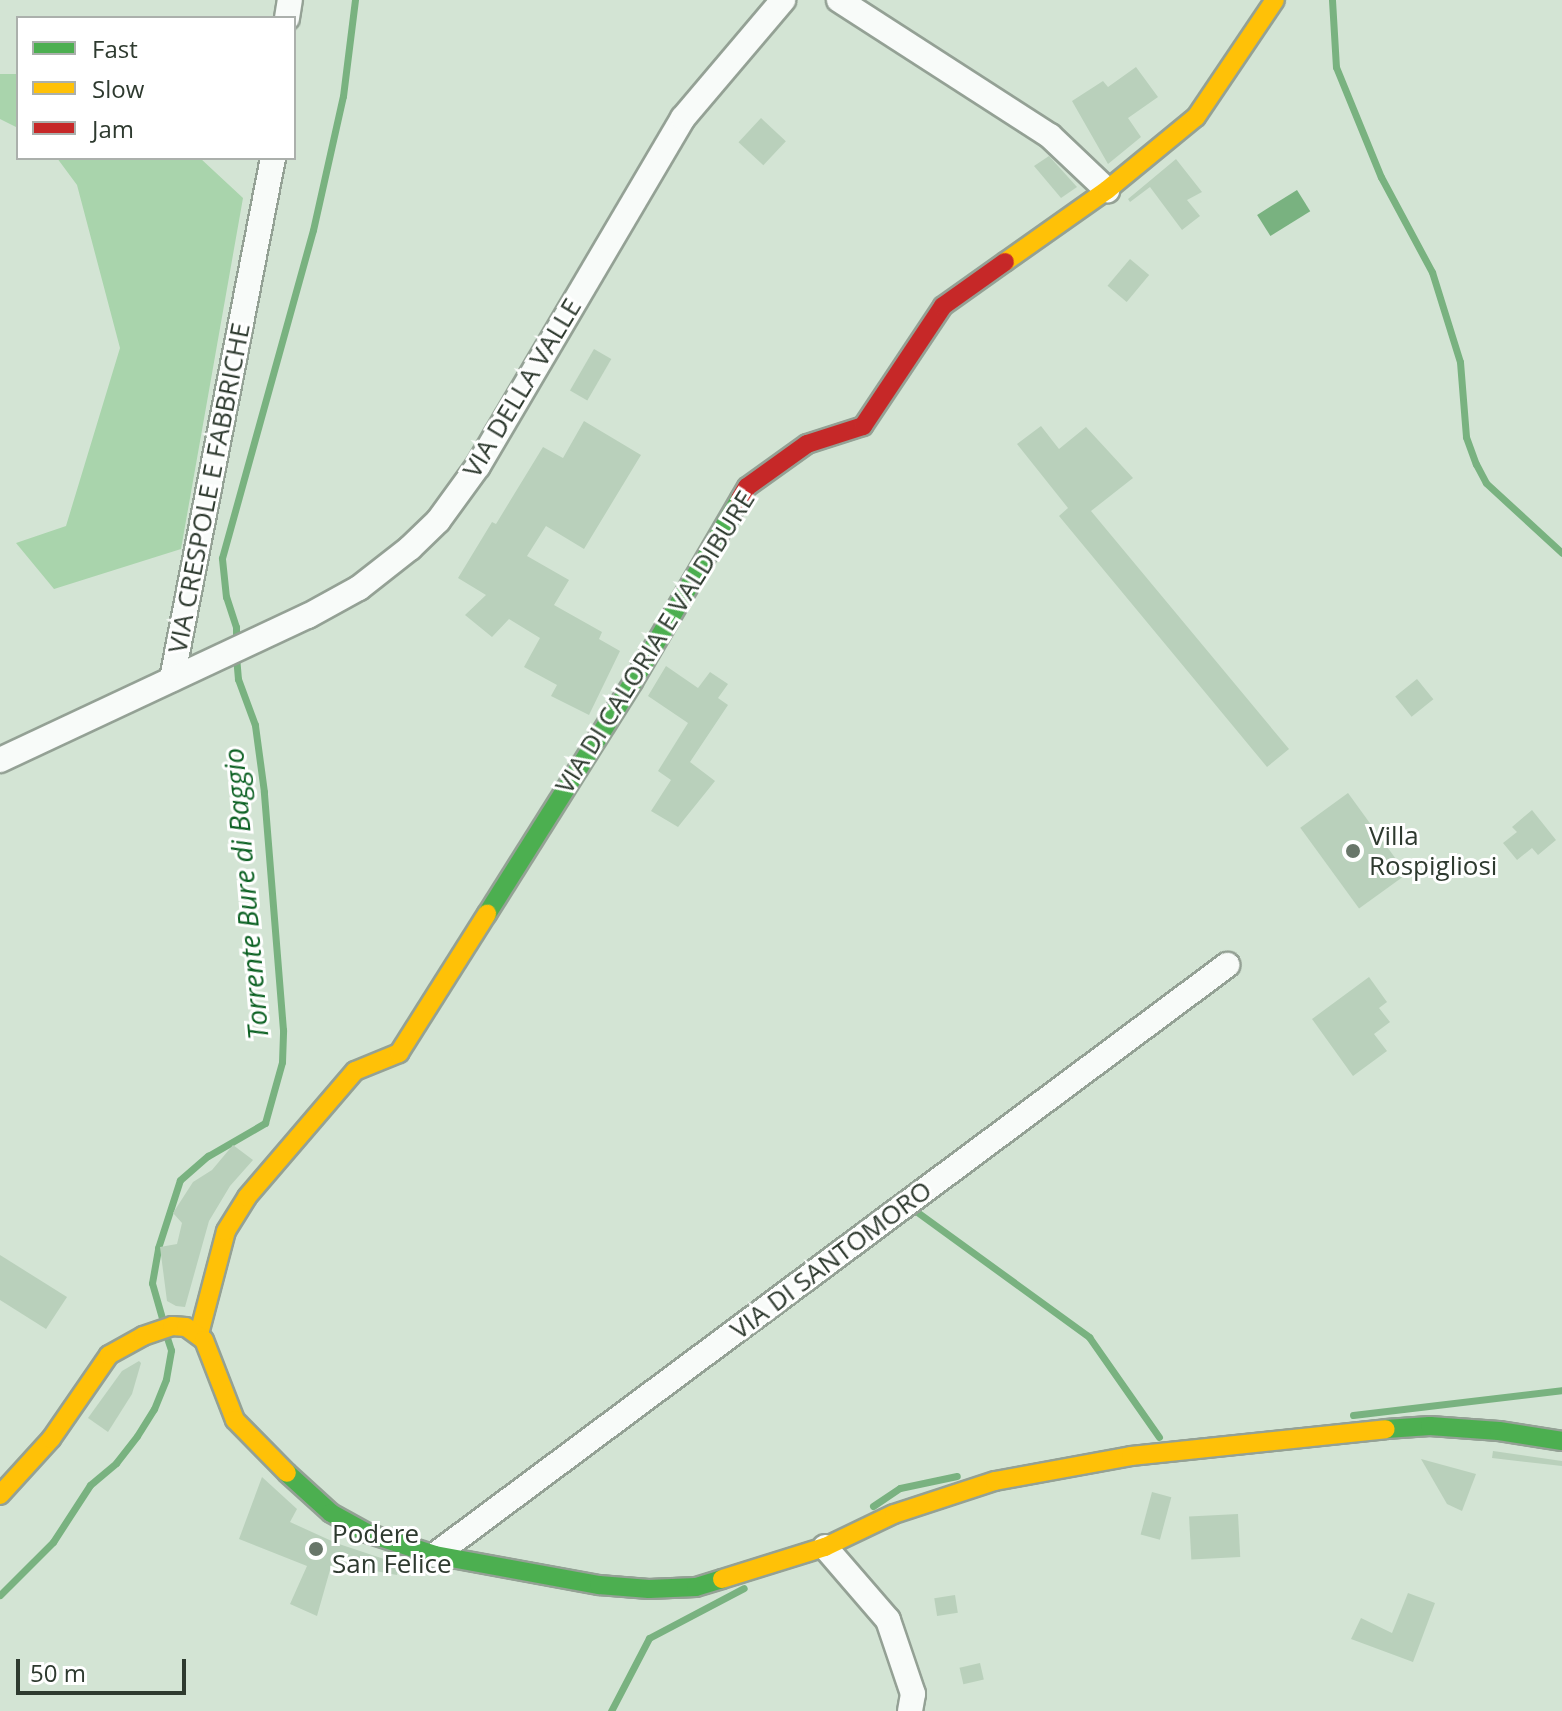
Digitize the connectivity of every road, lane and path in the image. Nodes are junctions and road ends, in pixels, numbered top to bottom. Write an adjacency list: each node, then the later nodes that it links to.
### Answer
1 (783, 0): 6 (street, VIA DELLA VALLE)
2 (839, 0): 5 (street)
3 (1275, 0): 5 (main road, VIA DI CALORIA E VALDIBURE)
4 (273, 160): 6 (street, VIA CRESPOLE E FABBRICHE)
5 (1107, 190): 9 (main road, VIA DI CALORIA E VALDIBURE)
6 (172, 679): 7 (street, VIA CRESPOLE E FABBRICHE)
7 (0, 760)
8 (1227, 965): 13 (street, VIA DI SANTOMORO)
9 (199, 1334): 11 (main road); 13 (main road)
10 (1562, 1441): 12 (main road)
11 (0, 1495)
12 (825, 1547): 13 (main road); 14 (street)
13 (435, 1555)
14 (910, 1711)

